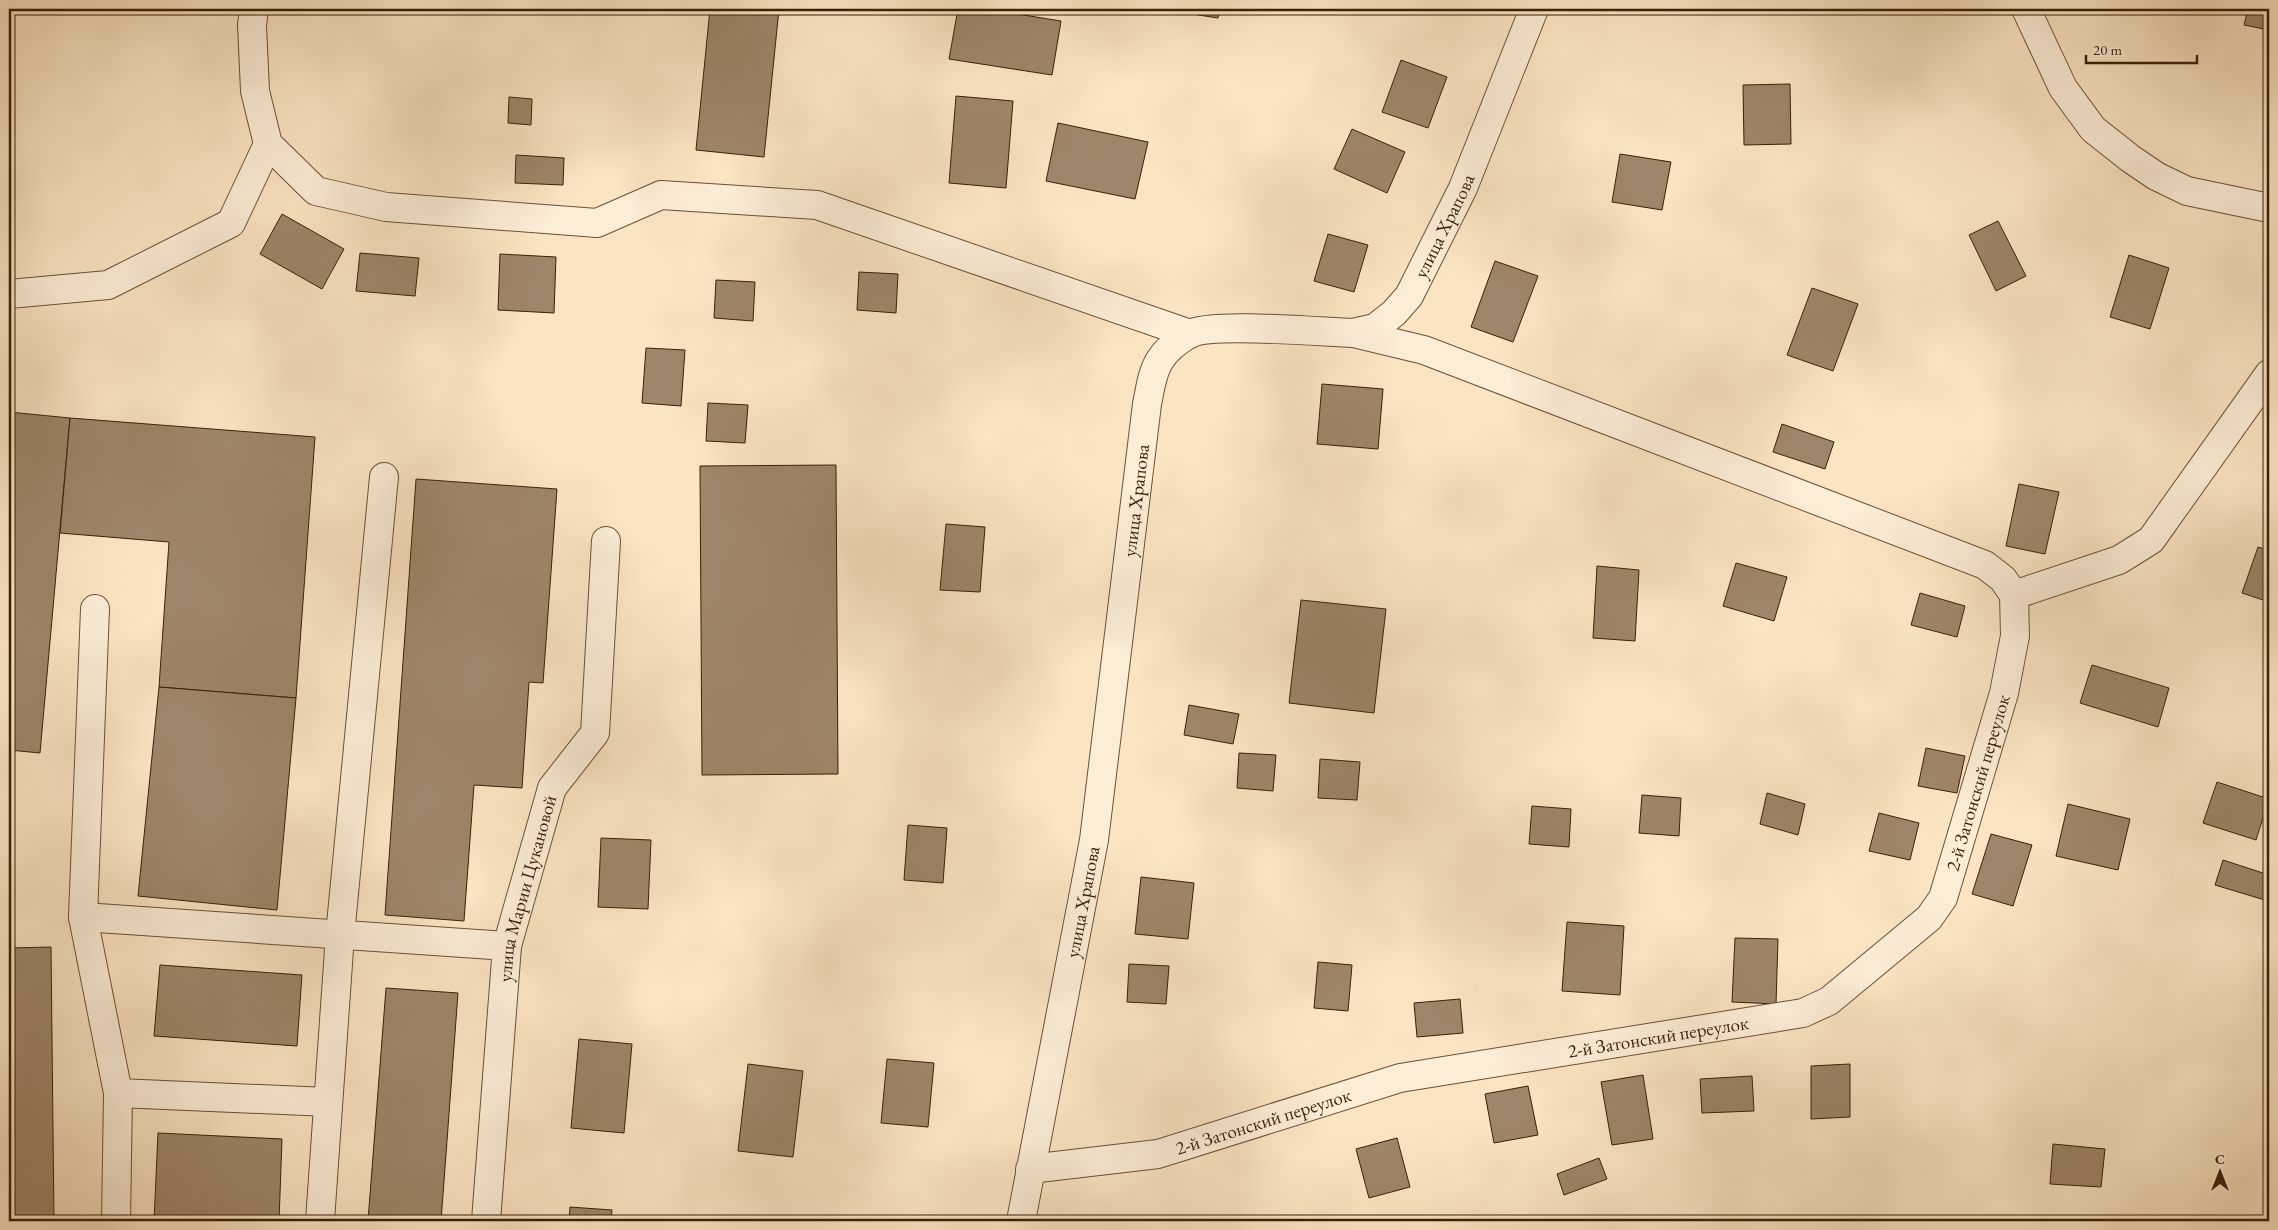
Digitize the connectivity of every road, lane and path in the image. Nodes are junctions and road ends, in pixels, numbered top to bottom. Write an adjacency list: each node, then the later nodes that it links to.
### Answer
1 (254, 9): 4 (street)
2 (1534, 9): 7 (street, улица Храпова)
3 (2026, 9): 5 (street)
4 (268, 144): 6 (street); 8 (street)
5 (2269, 208)
6 (9, 294)
7 (1353, 333): 8 (street, улица Храпова); 12 (street)
8 (1190, 334): 19 (street, улица Храпова)
9 (2269, 374): 12 (street)
10 (384, 477): 15 (street)
11 (606, 541): 16 (street, улица Марии Цукановой)
12 (2014, 595): 19 (street, 2-й Затонский переулок)
13 (95, 609): 14 (street)
14 (83, 917): 15 (street); 17 (street)
15 (340, 935): 16 (street); 18 (street)
16 (507, 946): 22 (street, улица Марии Цукановой)
17 (118, 1093): 18 (street); 20 (street)
18 (328, 1102): 21 (street)
19 (1030, 1169): 23 (street, улица Храпова)
20 (116, 1221)
21 (320, 1221)
22 (486, 1221)
23 (1021, 1221)

